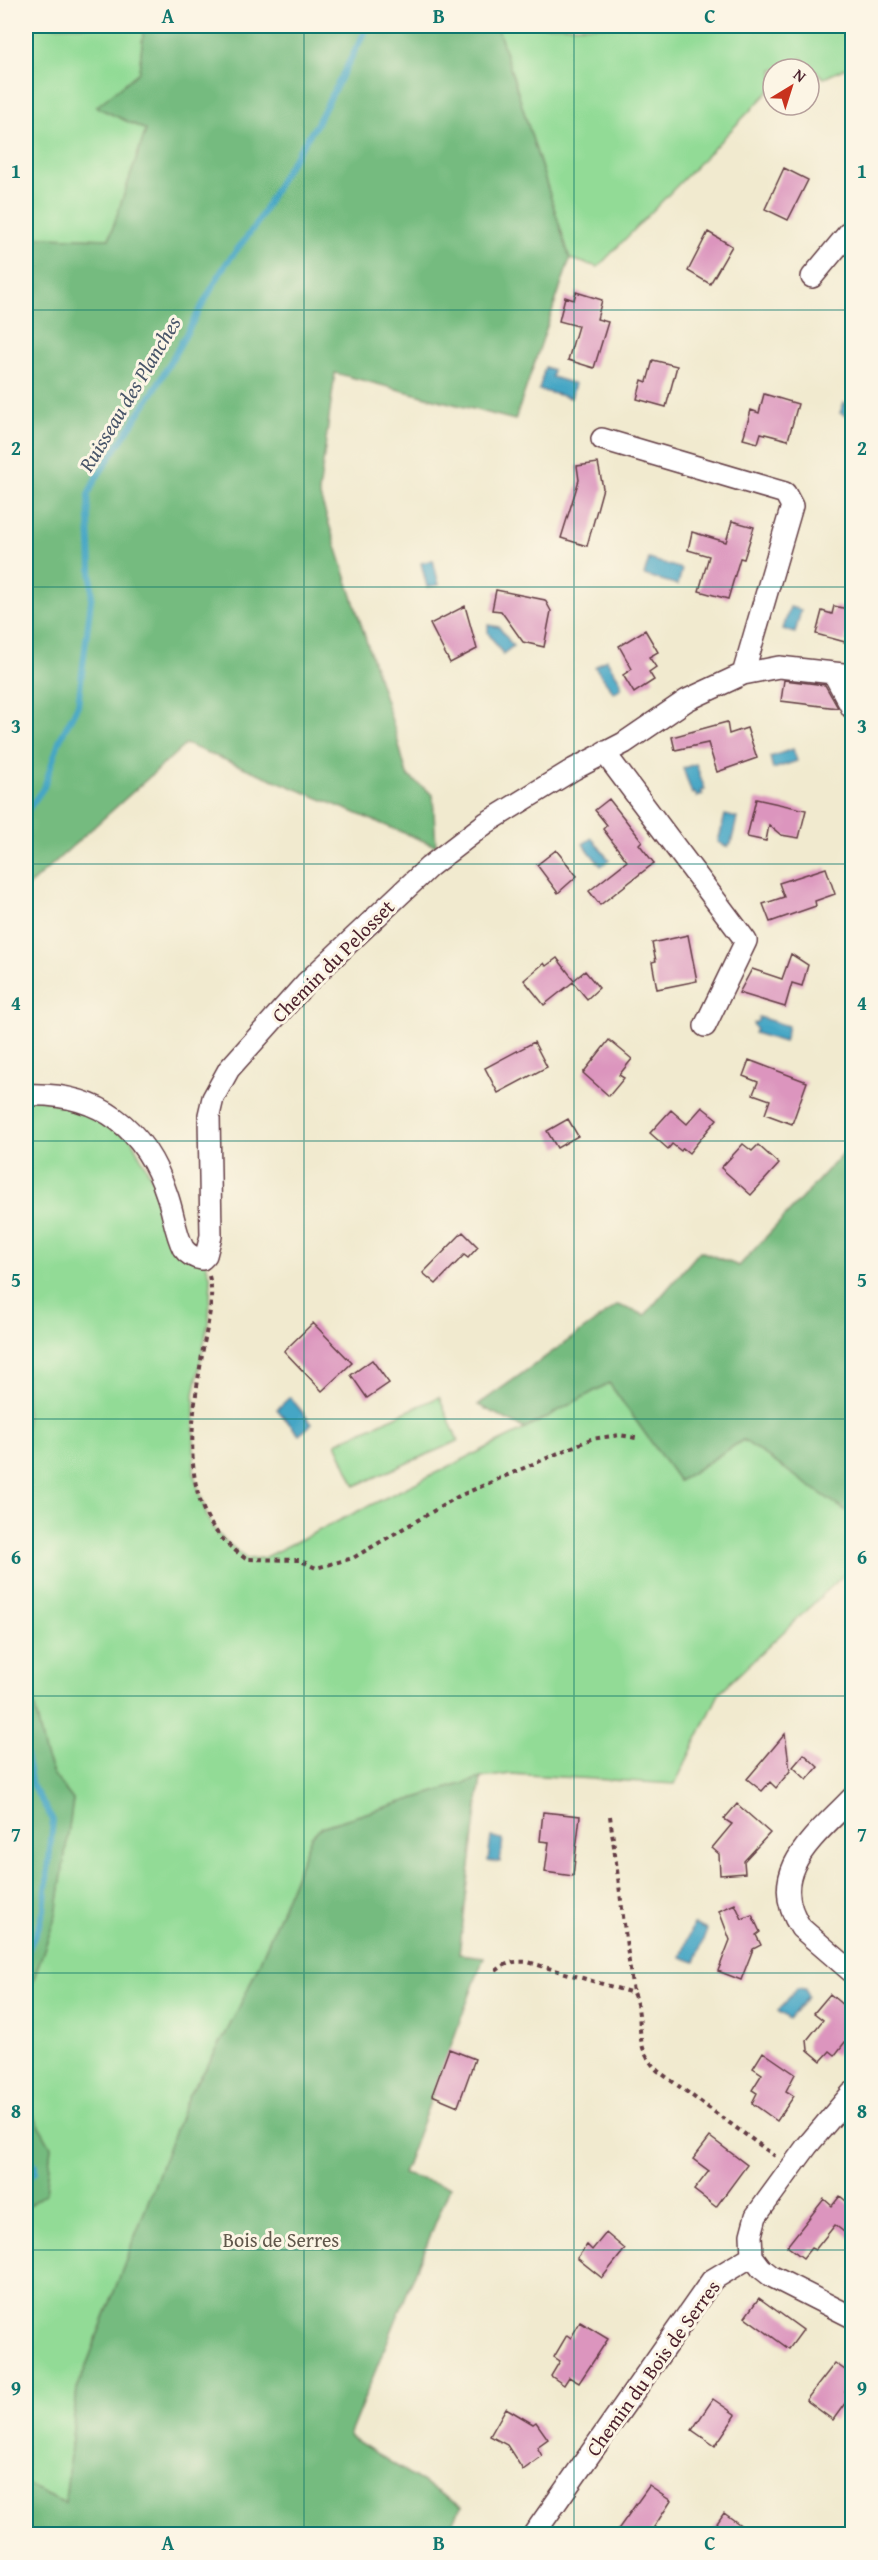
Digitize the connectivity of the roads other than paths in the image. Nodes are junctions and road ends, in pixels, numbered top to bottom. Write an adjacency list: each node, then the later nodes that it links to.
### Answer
1 (852, 229): 2 (street)
2 (812, 277)
3 (602, 439): 4 (street)
4 (743, 675): 5 (street, Chemin du Pelosset); 7 (street, Chemin du Pelosset)
5 (843, 675): 6 (street)
6 (852, 708)
7 (604, 752): 8 (street); 9 (street, Chemin du Pelosset)
8 (705, 1026)
9 (26, 1095)
10 (852, 1798): 11 (street)
11 (852, 1972)
12 (852, 2093): 13 (street)
13 (752, 2256): 14 (street); 15 (street, Chemin du Bois de Serres)
14 (852, 2317)
15 (534, 2535)

